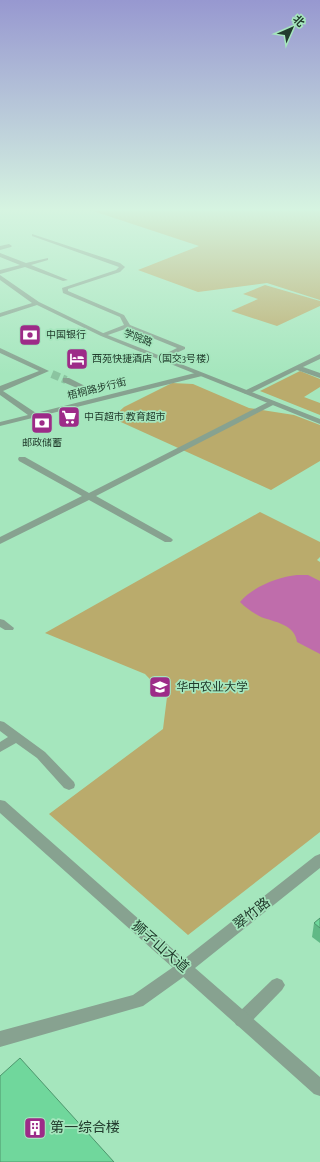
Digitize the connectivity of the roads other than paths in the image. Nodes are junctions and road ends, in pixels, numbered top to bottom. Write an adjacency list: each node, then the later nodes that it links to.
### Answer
1 (25, 265): 3 (street); 5 (street)
2 (120, 265): 8 (street)
3 (0, 272)
4 (0, 277): 6 (street, 学院路)
5 (65, 280)
6 (37, 302): 7 (street); 9 (street, 学院路)
7 (0, 315)
8 (128, 326): 9 (street); 12 (street)
9 (103, 335): 12 (street, 学院路)
10 (0, 350): 17 (street)
11 (320, 356): 13 (street)
12 (162, 358): 14 (street, 学院路)
13 (297, 367): 15 (street); 20 (street)
14 (199, 374): 20 (street, 学院路); 22 (street, 梧桐路步行街)
15 (320, 376)
16 (66, 380): 18 (street)
17 (0, 389)
18 (87, 389)
19 (0, 392): 24 (street)
20 (246, 392): 23 (street, 学院路)
21 (97, 393): 22 (street)
22 (107, 397): 24 (street, 梧桐路步行街)
23 (273, 403): 25 (street, 学院路); 28 (street)
24 (34, 415): 26 (street, 梧桐路步行街)
25 (320, 422)
26 (0, 424)
27 (22, 459): 28 (street)
28 (88, 496): 29 (street); 30 (street)
29 (168, 540)
30 (0, 541)
31 (0, 725): 32 (street)
32 (16, 737): 33 (street); 34 (street)
33 (0, 748)
34 (69, 785)
35 (0, 805): 37 (street, 狮子山大道)
36 (320, 860): 37 (street, 翠竹路)
37 (184, 968): 39 (street, 狮子山大道); 40 (street, 翠竹路)
38 (277, 985): 39 (street)
39 (242, 1020): 41 (street, 狮子山大道)
40 (0, 1040)
41 (320, 1088)

